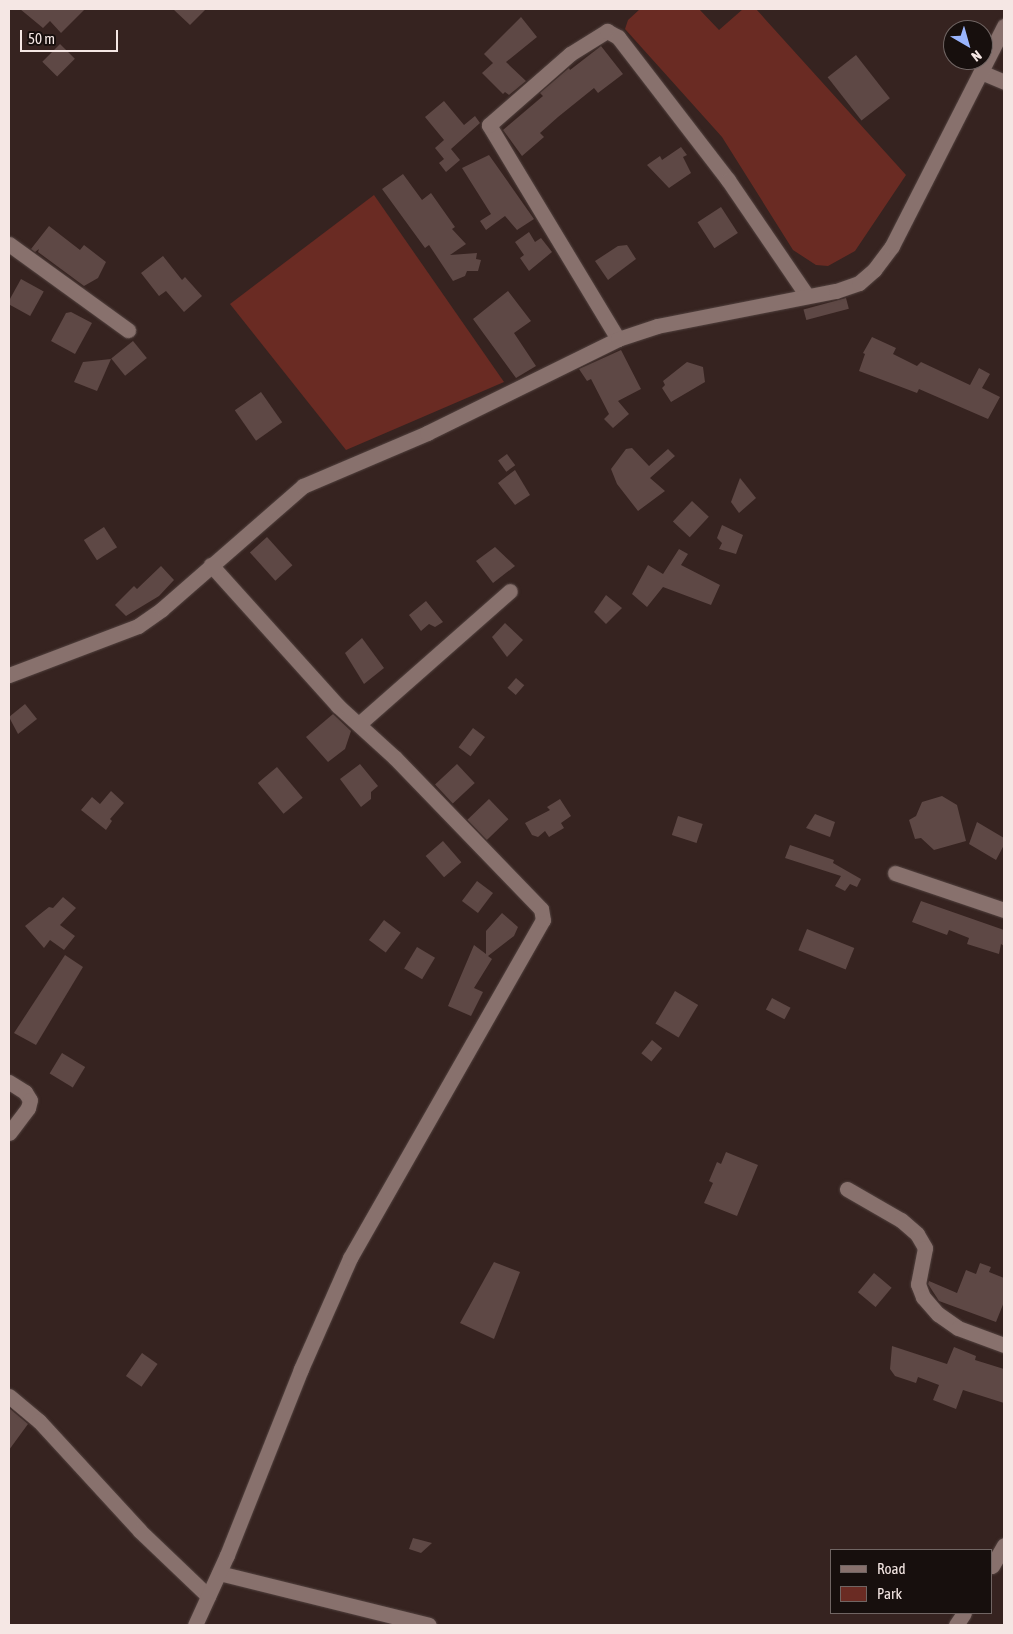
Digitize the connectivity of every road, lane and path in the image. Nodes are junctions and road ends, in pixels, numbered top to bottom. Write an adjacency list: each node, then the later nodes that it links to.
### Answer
1 (1004, 26): 2 (street)
2 (981, 72): 3 (street); 5 (street)
3 (1004, 82)
4 (9, 244): 6 (street)
5 (807, 296): 7 (street); 7 (street)
6 (128, 330)
7 (618, 339): 8 (street)
8 (211, 565): 10 (street); 11 (street)
9 (510, 591): 11 (street)
10 (9, 674)
11 (359, 724): 21 (street)
12 (895, 873): 13 (street)
13 (1004, 910)
14 (9, 1082): 15 (street)
15 (9, 1133)
16 (847, 1189): 17 (street)
17 (1004, 1346)
18 (9, 1396): 22 (street)
19 (1004, 1545): 20 (street)
20 (993, 1564)
21 (219, 1573): 22 (street); 25 (street)
22 (208, 1596): 24 (street)
23 (963, 1614): 26 (street)
24 (195, 1625)
25 (429, 1625)
26 (956, 1625)

